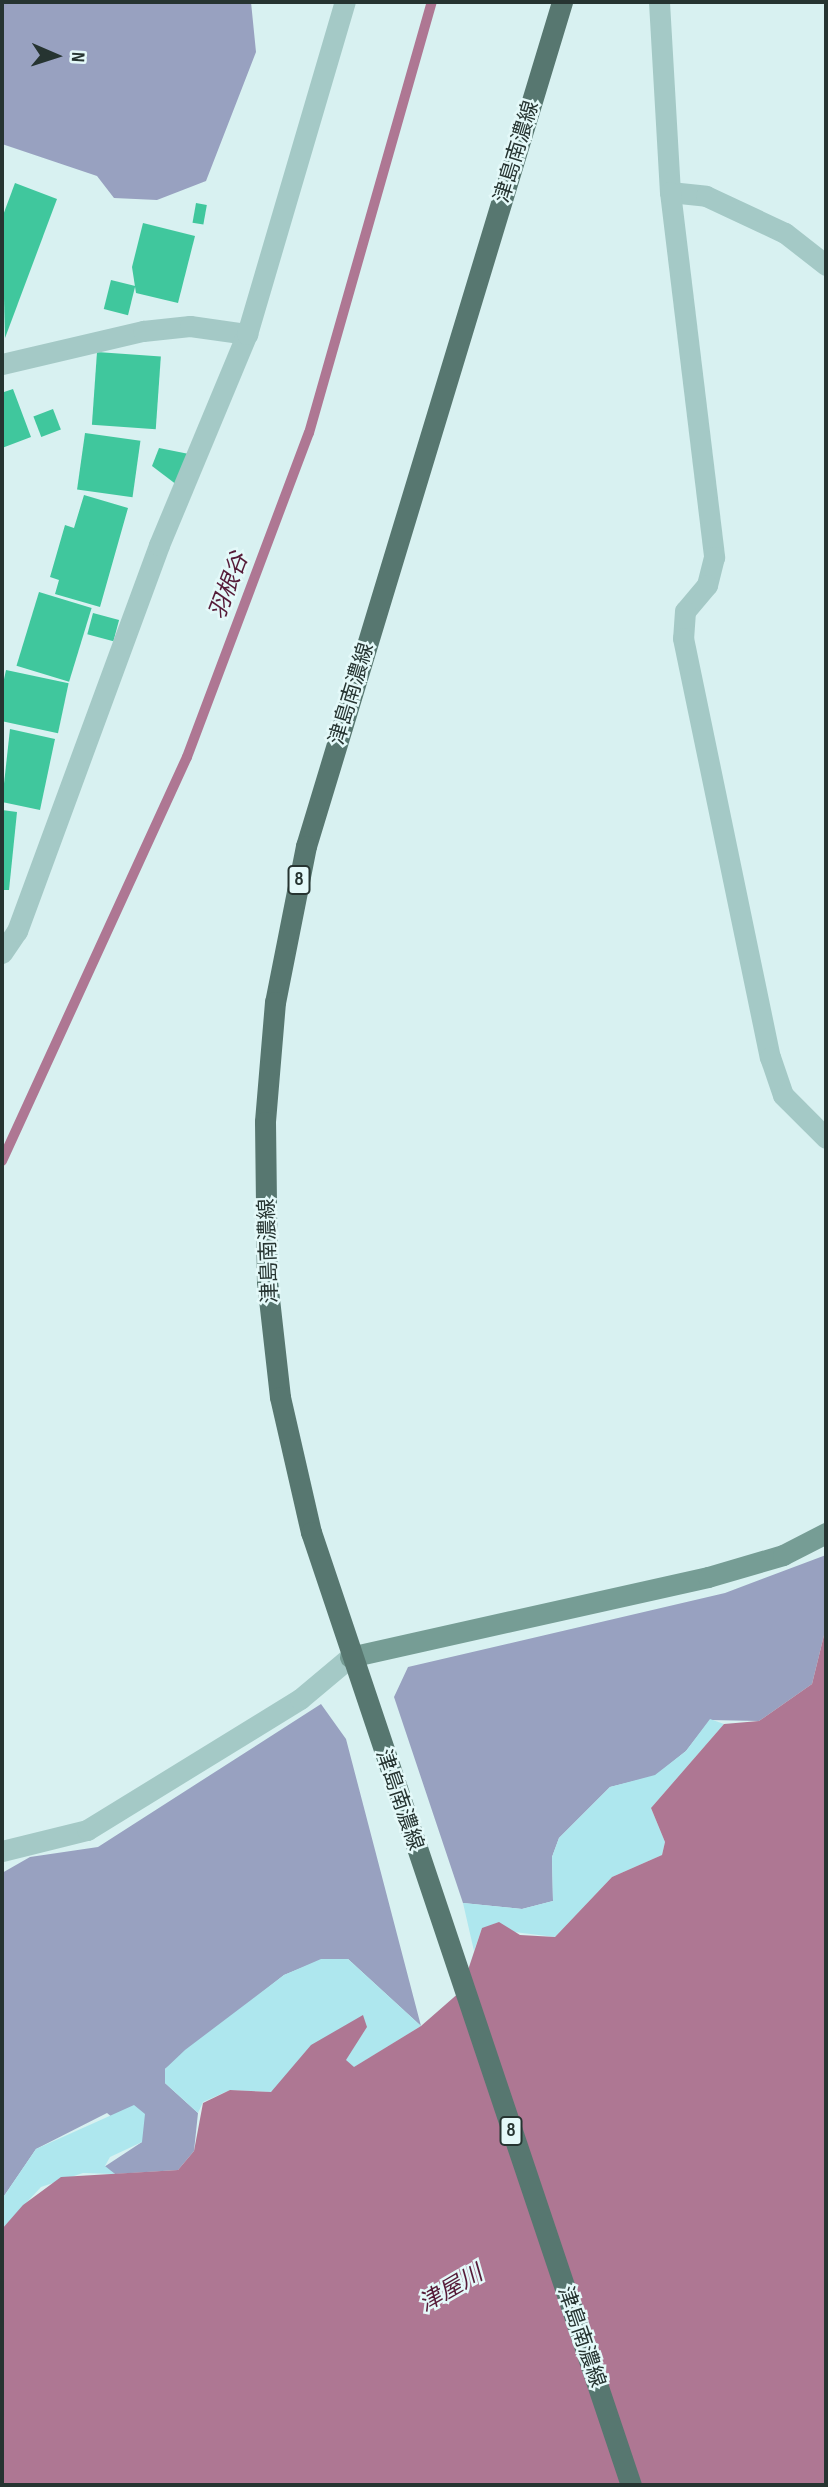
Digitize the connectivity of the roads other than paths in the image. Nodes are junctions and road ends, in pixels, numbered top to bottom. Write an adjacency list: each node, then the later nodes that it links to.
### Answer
1 (345, 2): 6 (street)
2 (562, 2): 11 (main road, 津島南濃線 / 8)
3 (659, 2): 4 (street)
4 (670, 192): 5 (street); 9 (street)
5 (826, 265)
6 (247, 334): 7 (street); 8 (street)
7 (2, 364)
8 (2, 953)
9 (826, 1138)
10 (826, 1533): 11 (street)
11 (350, 1657): 12 (street); 13 (main road, 津島南濃線 / 8)
12 (2, 1851)
13 (631, 2485)

